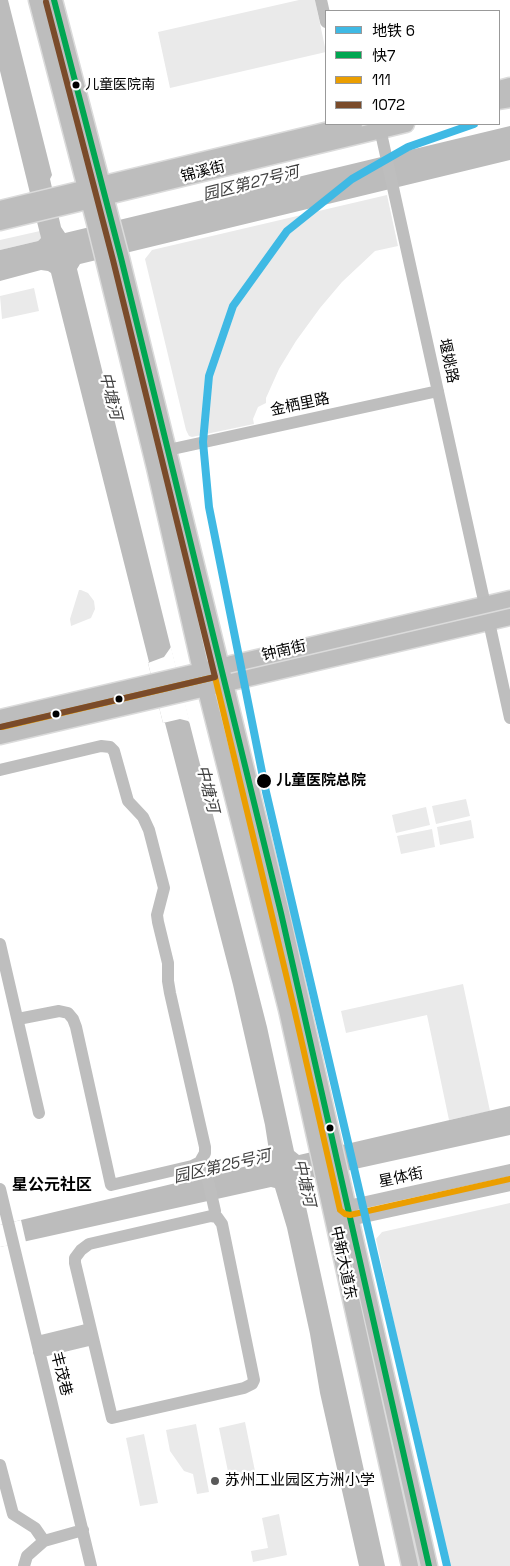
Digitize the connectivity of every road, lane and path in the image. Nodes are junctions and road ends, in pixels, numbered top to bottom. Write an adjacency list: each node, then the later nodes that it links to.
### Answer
1 (37, 0): 9 (main road, 中新大道东)
2 (54, 0): 8 (main road, 中新大道东)
3 (321, 0): 4 (street)
4 (325, 18)
5 (348, 125): 8 (main road, 锦溪街)
6 (397, 125): 7 (main road, 锦溪街)
7 (380, 127): 8 (main road, 锦溪街); 13 (street, 堰姚路)
8 (104, 190): 9 (main road, 锦溪街); 14 (main road, 中新大道东)
9 (87, 194): 10 (main road, 锦溪街); 20 (main road, 中新大道东)
10 (32, 208): 11 (main road, 锦溪街); 12 (main road, 锦溪街)
11 (0, 209)
12 (0, 222)
13 (438, 391): 14 (street, 金栖里路); 16 (street, 堰姚路)
14 (168, 450): 19 (main road, 中新大道东)
15 (510, 599): 16 (main road, 钟南街)
16 (485, 605): 19 (main road, 钟南街)
17 (510, 618): 18 (main road, 钟南街)
18 (489, 622): 21 (main road, 钟南街); 24 (street)
19 (221, 666): 20 (main road, 钟南街); 21 (main road, 中新大道东)
20 (201, 670): 22 (main road, 中新大道东); 23 (main road, 钟南街)
21 (226, 684): 22 (main road, 钟南街); 34 (main road, 中新大道东)
22 (206, 689): 25 (main road, 钟南街); 36 (main road, 中新大道东)
23 (0, 718)
24 (510, 718)
25 (0, 736)
26 (0, 770): 30 (street)
27 (0, 944): 28 (street)
28 (18, 1019): 29 (street); 30 (street)
29 (39, 1113)
30 (203, 1168): 35 (street)
31 (510, 1170): 34 (street, 星体街)
32 (510, 1185): 34 (street, 星体街)
33 (0, 1189): 38 (street, 丰茂巷)
34 (349, 1213): 36 (street, 星体街); 45 (main road, 中新大道东)
35 (214, 1216): 37 (street); 37 (street)
36 (332, 1217): 44 (main road, 中新大道东)
37 (92, 1334): 38 (street)
38 (38, 1347): 40 (street, 丰茂巷)
39 (0, 1465): 41 (street)
40 (82, 1526): 41 (street); 43 (street, 丰茂巷)
41 (41, 1540): 42 (street)
42 (24, 1566)
43 (91, 1566)
44 (410, 1566)
45 (429, 1566)

